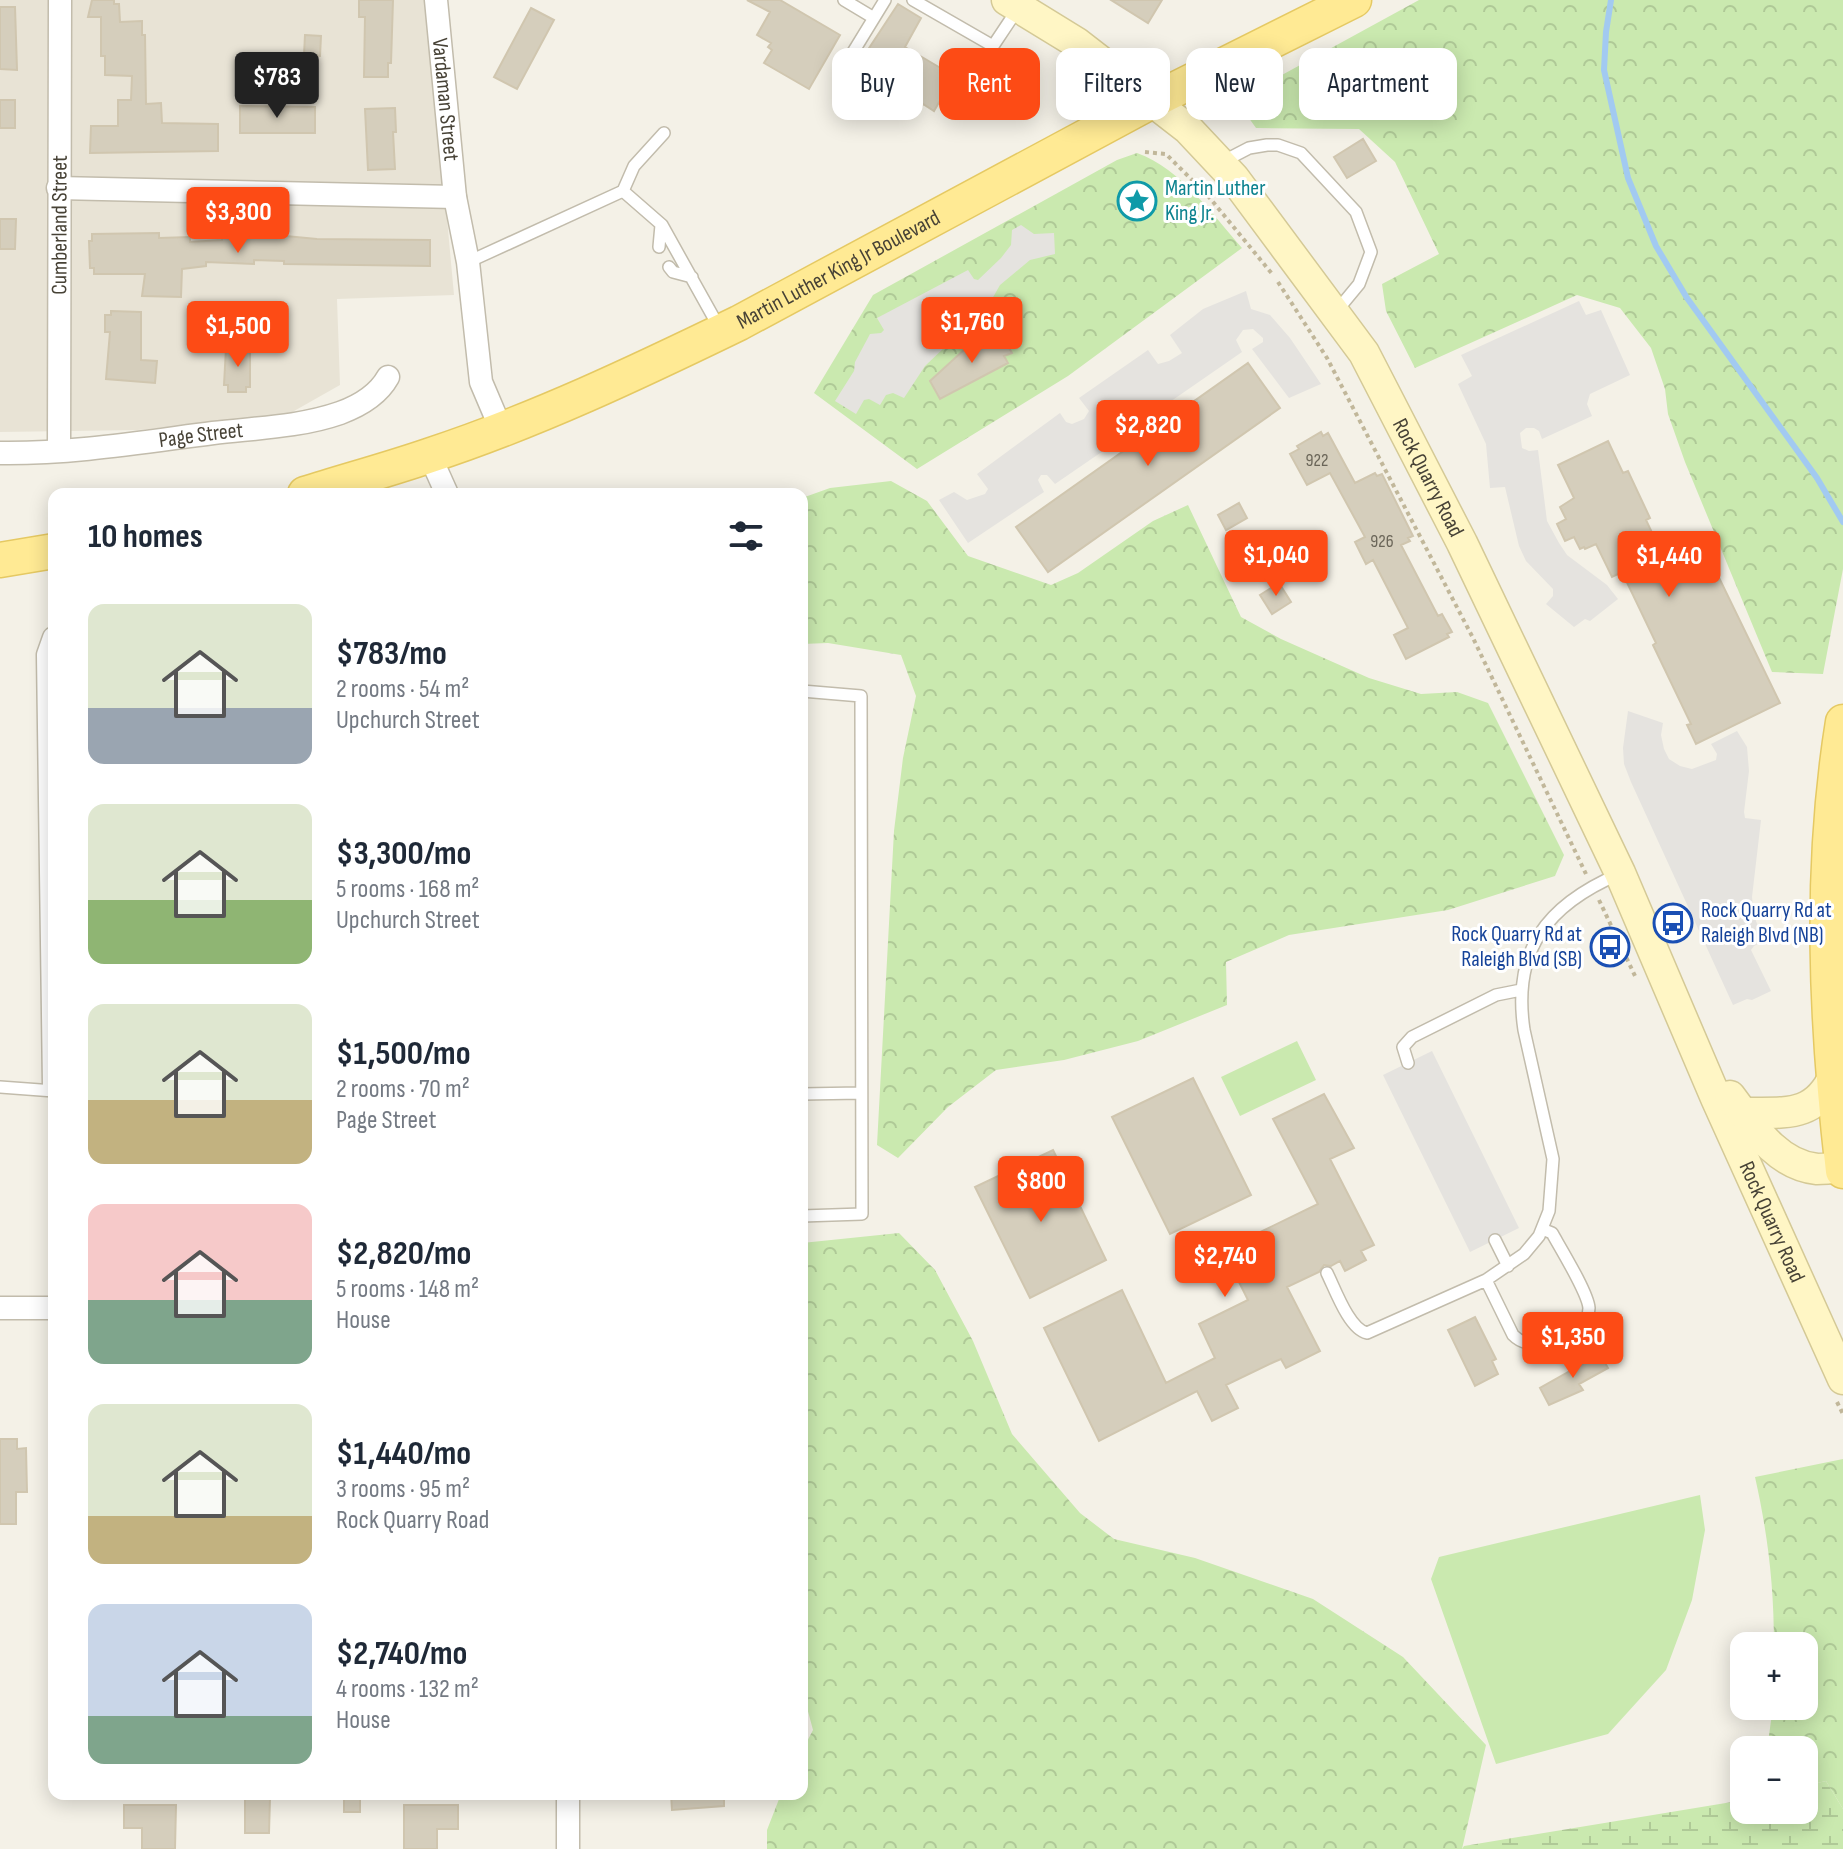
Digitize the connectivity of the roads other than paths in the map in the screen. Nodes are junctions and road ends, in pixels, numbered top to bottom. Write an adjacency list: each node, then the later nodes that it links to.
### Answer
1 (60, 0): 16 (street, Cumberland Street)
2 (436, 0): 18 (street, Vardaman Street)
3 (844, 0): 8 (lane)
4 (885, 0): 8 (lane)
5 (913, 0): 7 (lane)
6 (1354, 0): 11 (main road, Martin Luther King Jr Boulevard)
7 (1016, 2): 10 (main road, Rock Quarry Road)
8 (874, 18): 9 (lane)
9 (856, 48)
10 (1084, 48)
11 (1170, 92)
12 (1170, 114): 15 (main road, Rock Quarry Road)
13 (1117, 120): 25 (main road, Martin Luther King Jr Boulevard)
14 (664, 133): 17 (lane)
15 (1220, 163): 24 (main road, Rock Quarry Road); 24 (lane)
16 (58, 188): 18 (street); 28 (street, Cumberland Street)
17 (623, 191): 19 (lane); 21 (lane)
18 (455, 197): 21 (street, Vardaman Street)
19 (662, 225): 20 (lane); 23 (lane)
20 (659, 247)
21 (468, 262): 27 (street, Vardaman Street)
22 (669, 267): 23 (lane)
23 (692, 277): 25 (lane)
24 (1335, 313): 37 (main road, Rock Quarry Road)
25 (722, 332): 27 (main road, Martin Luther King Jr Boulevard)
26 (388, 377): 28 (street, Page Street)
27 (501, 429): 30 (main road, Martin Luther King Jr Boulevard)
28 (59, 449): 29 (street, Page Street)
29 (0, 453)
30 (430, 456): 31 (main road, Martin Luther King Jr Boulevard); 32 (street)
31 (325, 488)
32 (444, 488)
33 (48, 552): 34 (main road)
34 (0, 560)
35 (808, 692): 44 (lane)
36 (1843, 722): 41 (main road)
37 (1620, 873): 38 (lane); 40 (main road, Rock Quarry Road)
38 (1521, 990): 39 (lane); 49 (lane)
39 (1408, 1063)
40 (1703, 1064): 46 (main road, Rock Quarry Road); 56 (main road, Rock Quarry Road)
41 (1834, 1076): 46 (main road); 47 (main road)
42 (0, 1087): 43 (lane)
43 (48, 1088)
44 (861, 1093): 45 (lane); 48 (lane)
45 (808, 1094)
46 (1743, 1113): 47 (main road, Rock Quarry Road)
47 (1843, 1168)
48 (808, 1216)
49 (1542, 1229): 51 (lane); 53 (lane)
50 (1495, 1240): 51 (lane)
51 (1508, 1266): 53 (lane)
52 (1327, 1273): 53 (lane)
53 (1486, 1280)
54 (0, 1308): 55 (street)
55 (48, 1308)
56 (1840, 1390)
57 (568, 1800): 58 (street)
58 (568, 1849)

